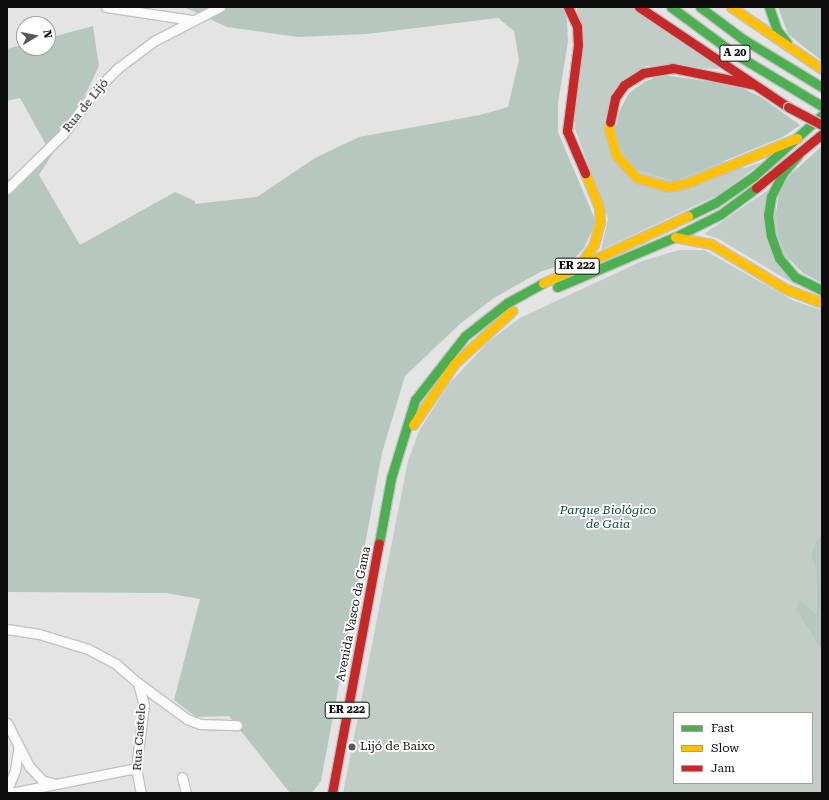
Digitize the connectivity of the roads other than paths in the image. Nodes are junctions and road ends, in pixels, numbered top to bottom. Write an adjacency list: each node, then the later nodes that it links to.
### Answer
1 (106, 7): 9 (street)
2 (220, 7): 9 (street, Rua de Lijó)
3 (568, 7): 22 (main road)
4 (639, 7): 12 (main road)
5 (671, 7): 14 (main road, A 20)
6 (700, 7): 13 (main road, A 20)
7 (731, 7): 10 (main road)
8 (769, 7): 10 (main road)
9 (192, 20): 20 (street, Rua de Lijó)
10 (793, 51): 11 (main road)
11 (822, 69)
12 (751, 84): 16 (main road, bridge); 18 (main road)
13 (818, 85)
14 (822, 106)
15 (822, 115): 18 (main road, Avenida Vasco da Gama / ER 222)
16 (822, 125)
17 (822, 134): 19 (main road, Avenida Vasco da Gama / ER 222)
18 (797, 138): 22 (main road, Avenida Vasco da Gama / ER 222)
19 (798, 155): 21 (main road, Avenida Vasco da Gama / ER 222); 23 (main road)
20 (7, 190)
21 (675, 237): 24 (main road); 25 (main road, Avenida Vasco da Gama / ER 222)
22 (580, 265): 25 (main road, Avenida Vasco da Gama / ER 222)
23 (822, 290)
24 (822, 303)
25 (402, 441): 38 (main road, Avenida Vasco da Gama / ER 222)
26 (7, 629): 27 (street)
27 (138, 683): 29 (street); 31 (street, Rua Castelo)
28 (7, 723): 30 (street)
29 (237, 725)
30 (19, 746): 33 (street); 34 (street)
31 (136, 768): 33 (street); 36 (street, Rua Castelo)
32 (182, 777): 37 (street)
33 (56, 784): 35 (street)
34 (7, 790)
35 (11, 793)
36 (141, 793)
37 (186, 793)
38 (332, 793)

